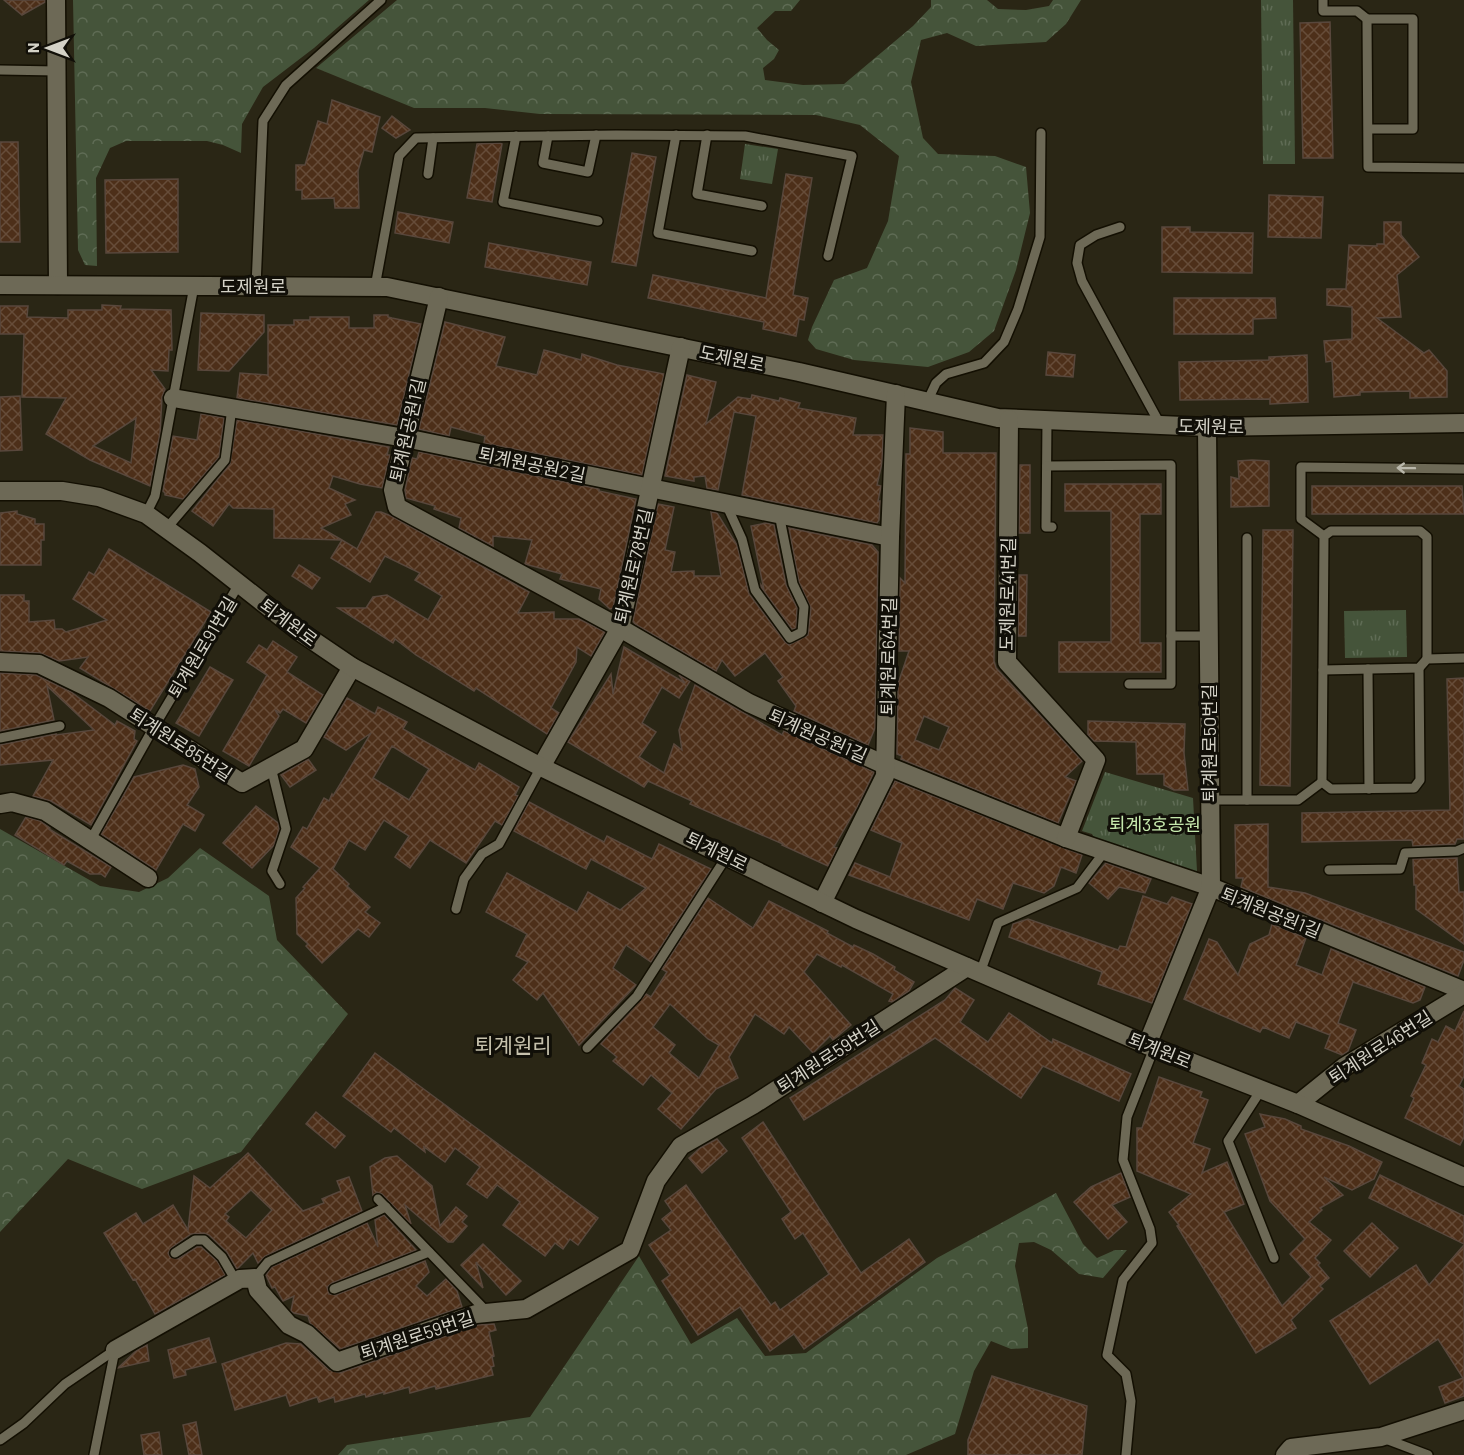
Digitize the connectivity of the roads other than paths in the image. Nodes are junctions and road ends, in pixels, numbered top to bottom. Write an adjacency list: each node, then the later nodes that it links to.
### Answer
1 (56, 0): 6 (street)
2 (381, 0): 25 (lane)
3 (1323, 0): 4 (lane)
4 (1367, 19): 7 (lane); 7 (lane)
5 (0, 70): 6 (lane)
6 (57, 71): 23 (street)
7 (1368, 129): 15 (lane)
8 (1041, 133): 31 (lane)
9 (596, 135): 10 (lane); 13 (lane); 13 (lane)
10 (676, 135): 11 (lane); 20 (lane)
11 (707, 135): 17 (lane); 21 (lane)
12 (516, 136): 13 (lane); 14 (lane); 18 (lane)
13 (548, 136)
14 (433, 138): 16 (lane); 26 (lane)
15 (1464, 168)
16 (428, 174)
17 (762, 206)
18 (597, 220)
19 (1120, 227): 36 (lane)
20 (752, 251)
21 (828, 256)
22 (0, 285): 23 (street, 도제원로)
23 (58, 285): 24 (street, 도제원로)
24 (194, 286): 25 (street, 도제원로); 30 (lane)
25 (256, 286): 26 (street, 도제원로)
26 (375, 287): 27 (street, 도제원로)
27 (439, 297): 28 (street, 도제원로); 38 (street, 퇴계원공원1길)
28 (681, 347): 29 (street, 도제원로); 41 (street, 퇴계원로78번길)
29 (896, 394): 31 (street, 도제원로); 49 (street, 퇴계원로64번길)
30 (173, 398): 32 (street, 퇴계원공원2길); 44 (lane)
31 (927, 402): 33 (street, 도제원로)
32 (232, 408): 38 (street, 퇴계원공원2길); 47 (lane)
33 (1009, 419): 34 (street, 도제원로); 74 (street, 도제원로41번길)
34 (1047, 420): 36 (street, 도제원로); 39 (lane)
35 (1464, 423): 37 (street, 도제원로)
36 (1161, 426): 37 (street, 도제원로)
37 (1207, 427): 54 (street, 퇴계원로50번길)
38 (405, 438): 41 (street, 퇴계원공원2길); 52 (street, 퇴계원공원1길)
39 (1047, 466): 46 (lane); 53 (lane)
40 (1464, 469): 48 (lane, one-way to 48)
41 (650, 488): 43 (street, 퇴계원공원2길); 52 (street, 퇴계원로78번길)
42 (0, 491): 44 (street, 퇴계원로)
43 (726, 504): 45 (street, 퇴계원공원2길); 45 (lane)
44 (146, 514): 47 (street, 퇴계원로)
45 (779, 514): 49 (street, 퇴계원공원2길)
46 (1052, 527)
47 (166, 529): 51 (street, 퇴계원로)
48 (1324, 536): 55 (lane); 61 (lane)
49 (890, 537): 66 (street, 퇴계원로64번길)
50 (1247, 538): 72 (lane)
51 (239, 584): 58 (street, 퇴계원로); 64 (lane, 퇴계원로91번길)
52 (620, 628): 66 (street, 퇴계원공원1길); 68 (street, 퇴계원로78번길)
53 (1171, 636): 54 (lane); 62 (lane)
54 (1209, 636): 71 (street, 퇴계원로50번길)
55 (1427, 658): 56 (lane); 59 (lane)
56 (1464, 658)
57 (0, 662): 64 (street, 퇴계원로85번길)
58 (352, 667): 67 (street, 퇴계원로85번길); 68 (street, 퇴계원로)
59 (1419, 668): 60 (lane); 70 (lane)
60 (1368, 669): 61 (lane); 70 (lane)
61 (1323, 670): 69 (lane)
62 (1129, 684)
63 (60, 726): 65 (lane)
64 (154, 727): 67 (street, 퇴계원로85번길); 75 (lane, 퇴계원로91번길)
65 (0, 738)
66 (885, 765): 74 (street, 퇴계원공원1길); 83 (street, 퇴계원로64번길)
67 (271, 767): 81 (lane)
68 (541, 767): 78 (street, 퇴계원로); 84 (lane)
69 (1322, 782): 70 (lane); 72 (lane)
70 (1369, 789)
71 (1210, 800): 72 (lane); 82 (street, 퇴계원로50번길)
72 (1247, 800)
73 (0, 804): 75 (street)
74 (1066, 838): 77 (street, 퇴계원공원1길)
75 (90, 841): 80 (street)
76 (1464, 848): 79 (lane)
77 (1105, 851): 82 (street, 퇴계원공원1길); 85 (lane)
78 (727, 856): 83 (street, 퇴계원로); 88 (lane)
79 (1329, 870)
80 (148, 878)
81 (280, 884)
82 (1211, 887): 86 (street, 퇴계원공원1길); 87 (street, 퇴계원로50번길)
83 (822, 903): 85 (street, 퇴계원로)
84 (456, 909)
85 (973, 970): 87 (street, 퇴계원로); 100 (street, 퇴계원로59번길)
86 (1464, 992): 90 (street, 퇴계원로46번길)
87 (1150, 1047): 89 (street, 퇴계원로); 106 (lane)
88 (587, 1048)
89 (1261, 1090): 90 (street, 퇴계원로); 96 (lane)
90 (1298, 1104): 91 (street, 퇴계원로)
91 (1463, 1174)
92 (378, 1199): 93 (lane)
93 (386, 1207): 94 (lane); 97 (lane)
94 (429, 1252): 99 (lane); 100 (lane)
95 (175, 1253): 98 (lane)
96 (1274, 1258)
97 (255, 1278): 98 (street); 100 (street, 퇴계원로59번길)
98 (236, 1281): 101 (street)
99 (334, 1289)
100 (488, 1313)
101 (115, 1350): 104 (lane); 105 (lane)
102 (1464, 1410): 103 (street)
103 (1381, 1437): 107 (street); 108 (lane)
104 (0, 1440)
105 (94, 1455)
106 (1126, 1455)
107 (1285, 1455)
108 (1428, 1455)

